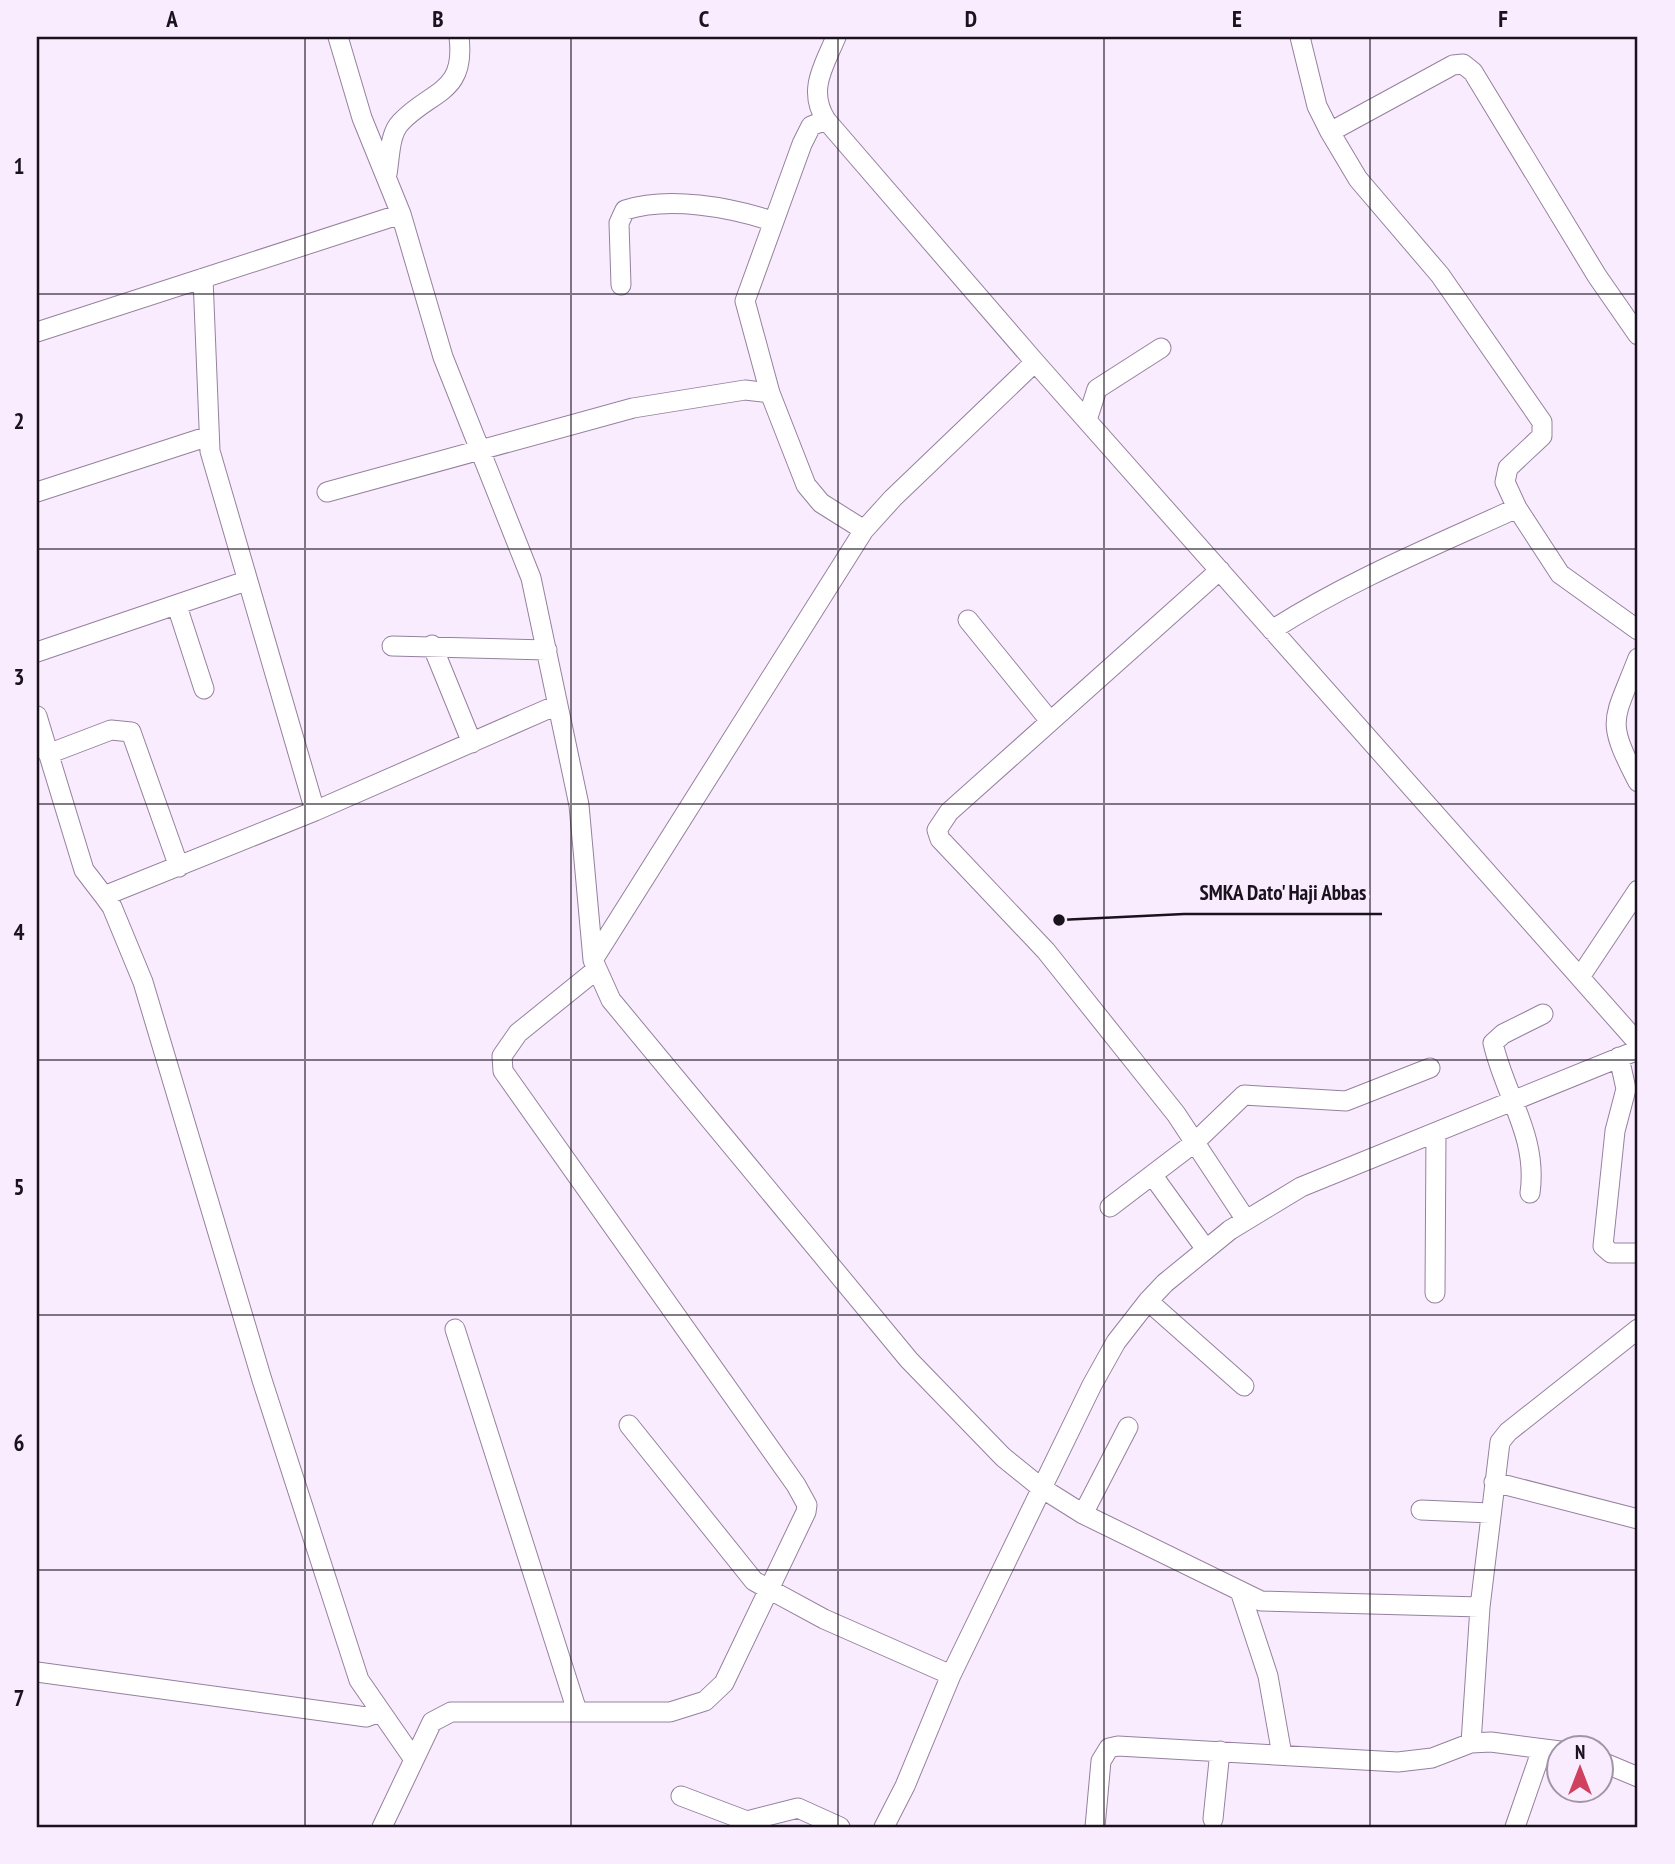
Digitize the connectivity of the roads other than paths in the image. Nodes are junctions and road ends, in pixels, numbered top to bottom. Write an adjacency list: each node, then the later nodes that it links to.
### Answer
1 (338, 37): 7 (street)
2 (459, 37): 7 (street)
3 (836, 37): 5 (street)
4 (1300, 37): 6 (street)
5 (826, 120): 9 (street); 15 (street)
6 (1329, 132): 13 (street); 24 (street)
7 (386, 176): 8 (street)
8 (401, 214): 10 (street); 21 (street)
9 (772, 221): 11 (street); 18 (street)
10 (203, 278): 12 (street); 20 (street)
11 (621, 285)
12 (37, 332)
13 (1638, 335)
14 (1161, 348): 16 (street)
15 (1035, 362): 17 (street); 25 (street)
16 (1097, 389): 17 (street); 19 (street)
17 (1062, 392): 19 (street)
18 (770, 393): 21 (street); 25 (street)
19 (1087, 420): 26 (street)
20 (209, 436): 22 (street); 27 (street)
21 (480, 452): 23 (street); 34 (street)
22 (37, 492)
23 (327, 492)
24 (1517, 508): 30 (street); 31 (street)
25 (864, 530): 48 (street)
26 (1220, 570): 30 (street); 40 (street)
27 (246, 581): 28 (street); 44 (street)
28 (177, 606): 35 (street); 37 (street)
29 (968, 620): 40 (street)
30 (1272, 630): 49 (street)
31 (1638, 630)
32 (432, 645): 33 (street); 34 (street); 41 (street)
33 (392, 646)
34 (547, 650): 38 (street)
35 (37, 652)
36 (1638, 658): 43 (street)
37 (204, 689)
38 (557, 705): 41 (street); 48 (street)
39 (37, 716): 42 (street)
40 (1050, 721): 57 (street)
41 (472, 743): 44 (street)
42 (48, 754): 45 (street); 47 (street)
43 (1638, 782)
44 (315, 811): 45 (street)
45 (179, 867): 47 (street)
46 (1638, 890): 49 (street)
47 (104, 896): 83 (street)
48 (594, 965): 72 (street); 77 (street)
49 (1580, 977): 51 (street)
50 (1544, 1014): 55 (street)
51 (1638, 1044)
52 (1638, 1050): 53 (street)
53 (1619, 1057): 55 (street); 63 (street)
54 (1430, 1068): 57 (street)
55 (1515, 1101): 56 (street); 59 (street)
56 (1436, 1133): 61 (street); 64 (street)
57 (1194, 1143): 58 (street); 61 (street)
58 (1153, 1176): 60 (street); 62 (street)
59 (1530, 1193)
60 (1110, 1207)
61 (1245, 1220): 62 (street)
62 (1205, 1248): 65 (street)
63 (1638, 1253)
64 (1435, 1293)
65 (1148, 1301): 68 (street); 72 (street)
66 (455, 1329): 82 (street)
67 (1638, 1329): 71 (street)
68 (1244, 1386)
69 (629, 1425): 77 (street)
70 (1128, 1427): 75 (street)
71 (1494, 1482): 74 (street); 76 (street)
72 (1040, 1487): 75 (street); 81 (street)
73 (1421, 1510): 74 (street)
74 (1490, 1513): 79 (street)
75 (1083, 1514): 78 (street)
76 (1638, 1519)
77 (766, 1591): 81 (street); 82 (street)
78 (1241, 1594): 79 (street); 87 (street)
79 (1480, 1607): 84 (street)
80 (37, 1672): 83 (street)
81 (951, 1675): 96 (street)
82 (577, 1711): 88 (street)
83 (380, 1712): 88 (street)
84 (1471, 1743): 85 (street); 87 (street)
85 (1546, 1750)
86 (1220, 1751): 87 (street); 93 (street); 97 (street)
87 (1282, 1755)
88 (413, 1758): 94 (street)
89 (1546, 1761): 98 (street)
90 (1616, 1768): 91 (street)
91 (1638, 1777)
92 (681, 1796): 95 (street)
93 (1213, 1819)
94 (382, 1827)
95 (840, 1827)
96 (884, 1827)
97 (1095, 1827)
98 (1515, 1827)

